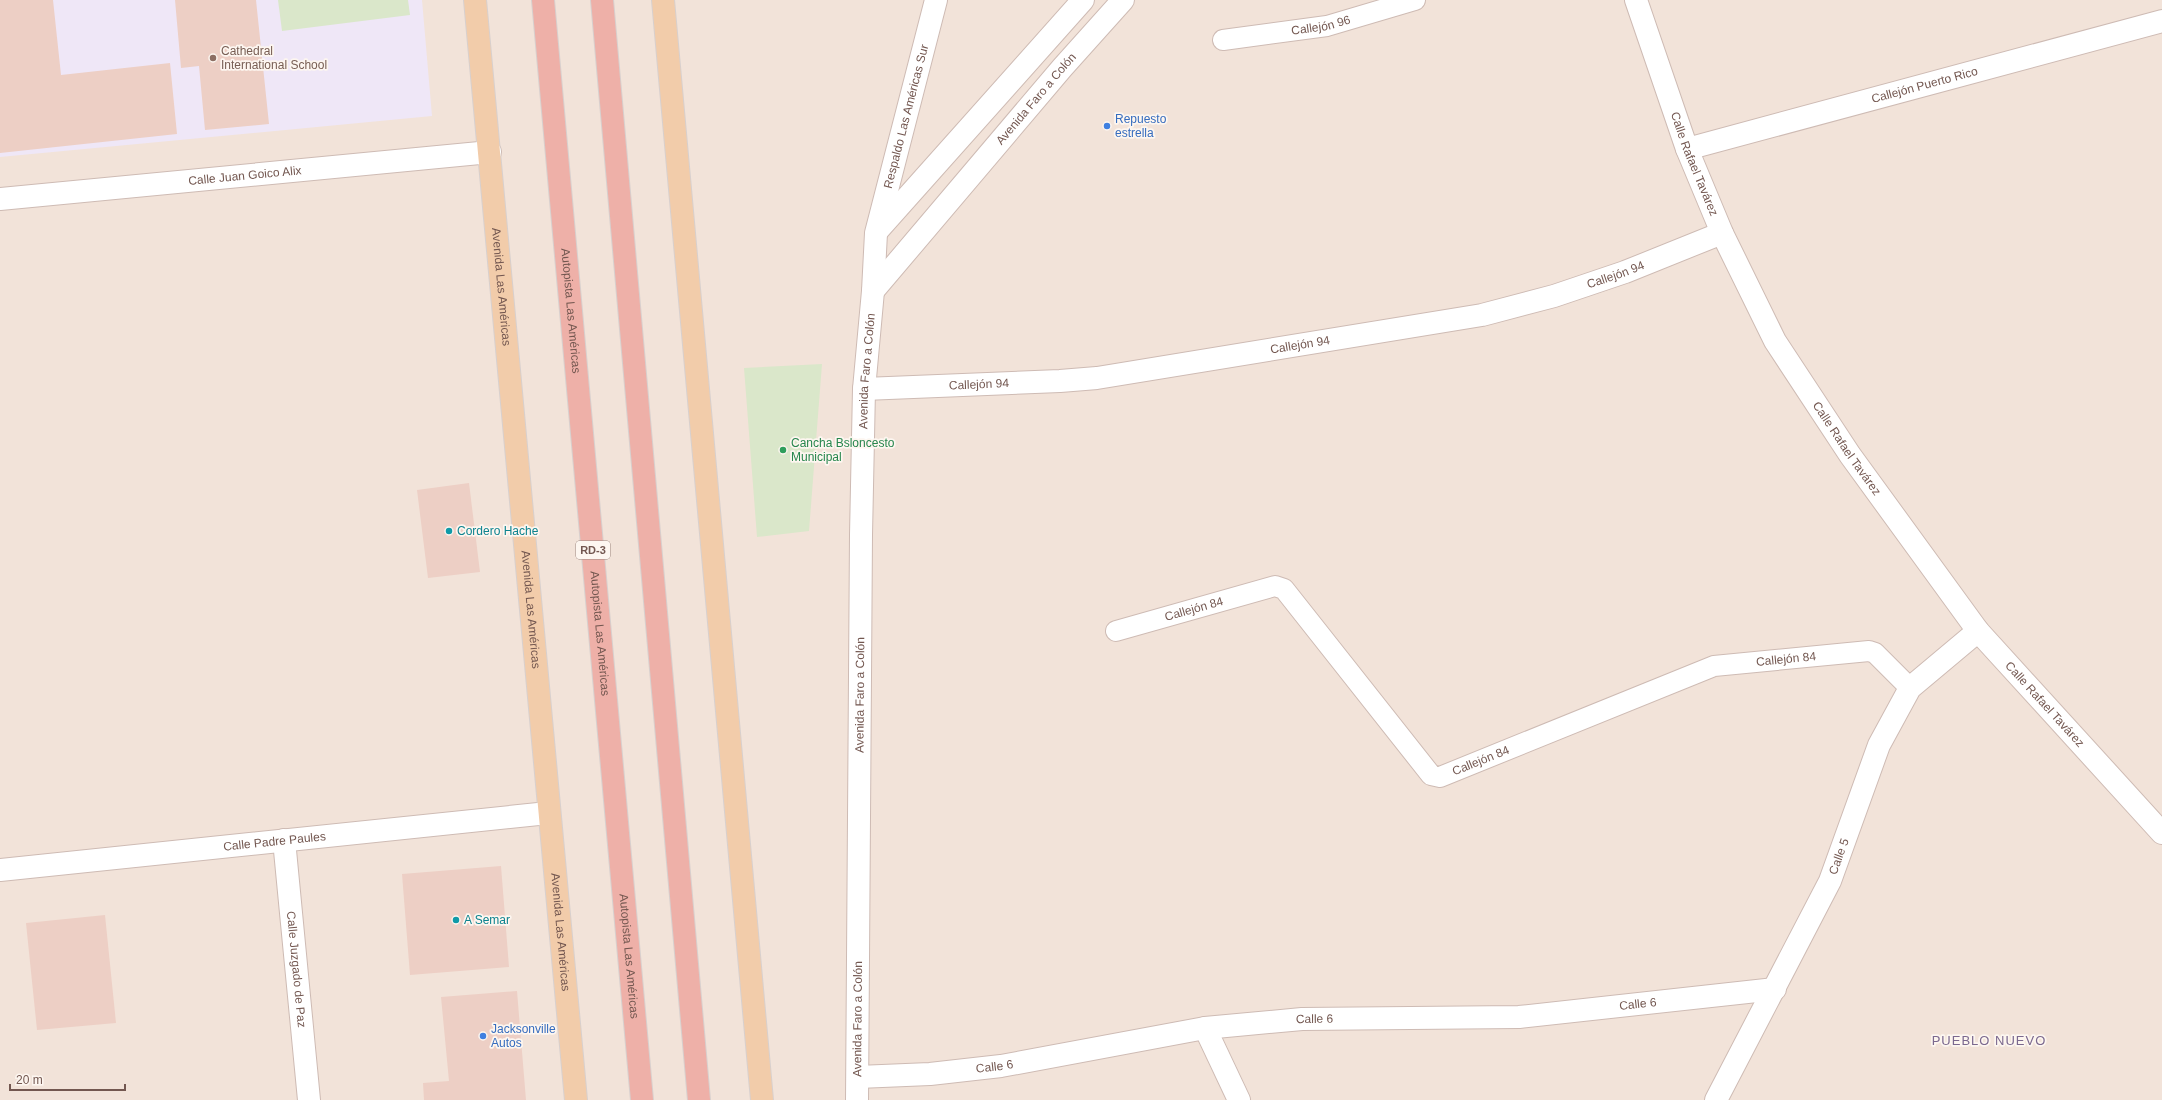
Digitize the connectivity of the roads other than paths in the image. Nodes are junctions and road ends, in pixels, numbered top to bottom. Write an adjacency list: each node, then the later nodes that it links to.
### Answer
1 (475, 0): 13 (main road, Avenida Las Américas)
2 (543, 0): 31 (highway, Autopista Las Américas / RD-3)
3 (602, 0): 32 (highway)
4 (664, 0): 33 (main road)
5 (936, 0): 15 (street, Respaldo Las Américas Sur)
6 (1083, 0): 15 (street)
7 (1124, 0): 17 (street, Avenida Faro a Colón)
8 (1415, 0): 11 (lane, Callejón 96)
9 (1636, 0): 12 (street, Calle Rafael Tavárez)
10 (2162, 21): 12 (street, Callejón Puerto Rico)
11 (1223, 40)
12 (1687, 149): 16 (street, Calle Rafael Tavárez)
13 (490, 152): 14 (street, Calle Juan Goico Alix); 22 (main road, Avenida Las Américas)
14 (0, 200)
15 (876, 233): 17 (street, Avenida Faro a Colón)
16 (1722, 233): 18 (street, Callejón 94); 20 (street, Calle Rafael Tavárez)
17 (873, 291): 18 (street, Avenida Faro a Colón)
18 (864, 389): 28 (street, Avenida Faro a Colón)
19 (1116, 631): 21 (lane, Callejón 84)
20 (1978, 631): 21 (street, Calle 5); 23 (street, Calle Rafael Tavárez)
21 (1910, 688): 26 (street, Calle 5)
22 (548, 813): 24 (street, Calle Padre Paules); 30 (main road, Avenida Las Américas)
23 (2162, 833)
24 (284, 840): 25 (street, Calle Padre Paules); 29 (street, Calle Juzgado de Paz)
25 (0, 870)
26 (1775, 990): 27 (street, Calle 6); 36 (street, Calle 5)
27 (1205, 1028): 28 (street, Calle 6); 35 (street)
28 (858, 1077): 34 (street, Avenida Faro a Colón)
29 (308, 1100)
30 (576, 1100)
31 (642, 1100)
32 (699, 1100)
33 (762, 1100)
34 (857, 1100)
35 (1238, 1100)
36 (1716, 1100)

